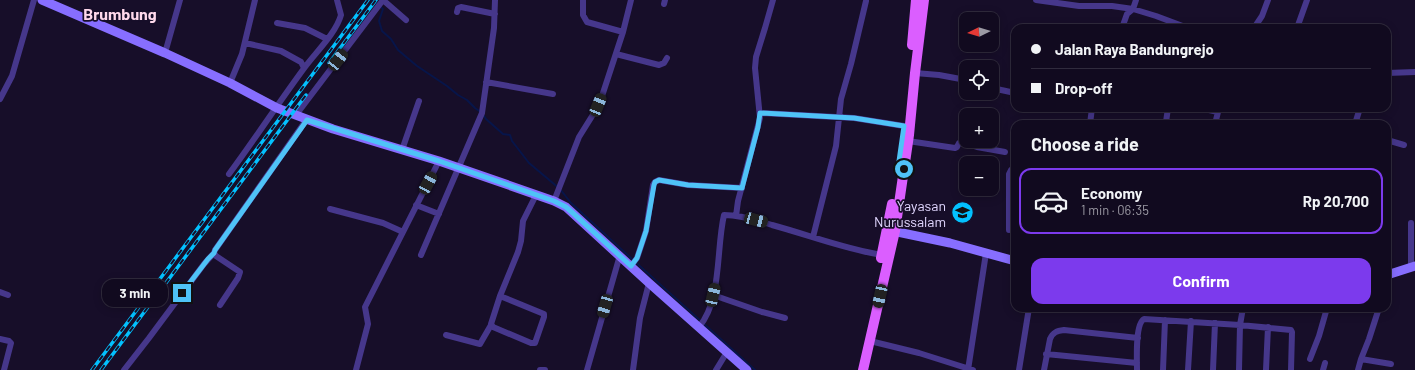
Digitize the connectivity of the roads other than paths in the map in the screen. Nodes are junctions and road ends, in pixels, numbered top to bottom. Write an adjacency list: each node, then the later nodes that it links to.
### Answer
1 (34, 0): 44 (street)
2 (42, 0): 31 (street)
3 (178, 0): 31 (street)
4 (255, 0): 30 (street)
5 (337, 0): 29 (street)
6 (495, 0): 21 (street)
7 (583, 0): 28 (street)
8 (631, 0): 28 (street)
9 (773, 0): 47 (street)
10 (916, 0): 51 (main road)
11 (924, 0): 36 (main road)
12 (1036, 0): 18 (street)
13 (1136, 0): 19 (street)
14 (1268, 0): 26 (street)
15 (1307, 0): 27 (street)
16 (383, 1): 22 (street); 48 (street)
17 (866, 1): 49 (street)
18 (1052, 1): 19 (street)
19 (1133, 9): 24 (street); 25 (street)
20 (457, 12): 21 (street)
21 (495, 14): 39 (street)
22 (406, 20)
23 (278, 23): 29 (street)
24 (1123, 24)
25 (1174, 24)
26 (1257, 24)
27 (1298, 24)
28 (622, 32): 32 (street)
29 (327, 39): 34 (street)
30 (245, 43): 34 (street); 40 (street)
31 (165, 53): 40 (street)
32 (616, 54): 33 (street); 64 (street)
33 (666, 58)
34 (304, 68): 46 (street)
35 (1415, 72): 37 (street)
36 (915, 73): 38 (street); 53 (main road)
37 (1391, 73)
38 (959, 79)
39 (486, 82): 43 (street); 58 (street)
40 (230, 83): 46 (street)
41 (999, 90): 42 (street)
42 (1011, 92)
43 (554, 94)
44 (0, 99)
45 (419, 101): 55 (street)
46 (277, 108): 48 (street); 61 (street)
47 (760, 113): 49 (street); 62 (street)
48 (296, 115): 50 (street)
49 (839, 117): 51 (street); 73 (street)
50 (302, 126): 55 (street); 74 (street)
51 (904, 126): 59 (main road)
52 (1391, 141): 54 (street)
53 (908, 142): 56 (street); 59 (main road)
54 (1404, 145)
55 (402, 150): 57 (street)
56 (1005, 152)
57 (439, 161): 58 (street); 65 (street)
58 (458, 168): 63 (street); 67 (street)
59 (901, 169): 70 (main road)
60 (1011, 170): 71 (street)
61 (229, 174)
62 (742, 188): 68 (street); 80 (street)
63 (536, 195): 64 (street); 87 (street)
64 (555, 197): 77 (street)
65 (416, 204): 67 (street); 72 (street)
66 (330, 209): 72 (street)
67 (439, 214): 76 (street)
68 (736, 216): 73 (street); 86 (street)
69 (1412, 222): 81 (street)
70 (891, 230): 75 (street); 78 (main road); 89 (main road)
71 (1009, 230)
72 (403, 232): 115 (street)
73 (813, 237): 78 (street)
74 (214, 253): 88 (street); 114 (street)
75 (986, 253): 79 (street); 124 (street)
76 (421, 255)
77 (620, 255): 80 (street); 118 (street)
78 (882, 255): 89 (main road)
79 (1011, 260)
80 (632, 265): 83 (street)
81 (1413, 267): 82 (street)
82 (1391, 274)
83 (649, 283): 100 (street); 119 (street)
84 (0, 292): 85 (street)
85 (8, 295)
86 (713, 295): 94 (street); 100 (street)
87 (500, 296): 99 (street); 99 (street)
88 (220, 305)
89 (874, 308): 105 (main road); 122 (main road)
90 (1028, 312): 125 (street)
91 (1242, 312): 98 (street)
92 (1326, 312): 108 (street)
93 (1378, 312): 109 (street)
94 (785, 318)
95 (1165, 320): 96 (street); 103 (street); 127 (street)
96 (1191, 321): 97 (street); 128 (street)
97 (1215, 323): 98 (street); 129 (street)
98 (1240, 324): 101 (street); 130 (street)
99 (491, 325): 102 (street)
100 (699, 327): 106 (street)
101 (1268, 327): 131 (street); 132 (street)
102 (446, 335)
103 (1138, 338): 107 (street); 112 (street)
104 (0, 339): 113 (street)
105 (870, 341): 123 (main road); 124 (street)
106 (727, 352): 120 (street); 121 (street)
107 (1046, 354): 112 (street); 126 (street)
108 (1310, 358)
109 (1361, 359): 111 (street); 134 (street)
110 (1325, 363): 133 (street)
111 (1391, 364)
112 (1137, 367)
113 (4, 370)
114 (124, 370)
115 (356, 370)
116 (540, 370): 117 (street)
117 (545, 370)
118 (587, 370)
119 (633, 370)
120 (716, 370)
121 (747, 370)
122 (858, 370)
123 (863, 370)
124 (969, 370)
125 (1019, 370)
126 (1044, 370)
127 (1163, 370)
128 (1188, 370)
129 (1213, 370)
130 (1239, 370)
131 (1266, 370)
132 (1290, 370)
133 (1323, 370)
134 (1358, 370)

